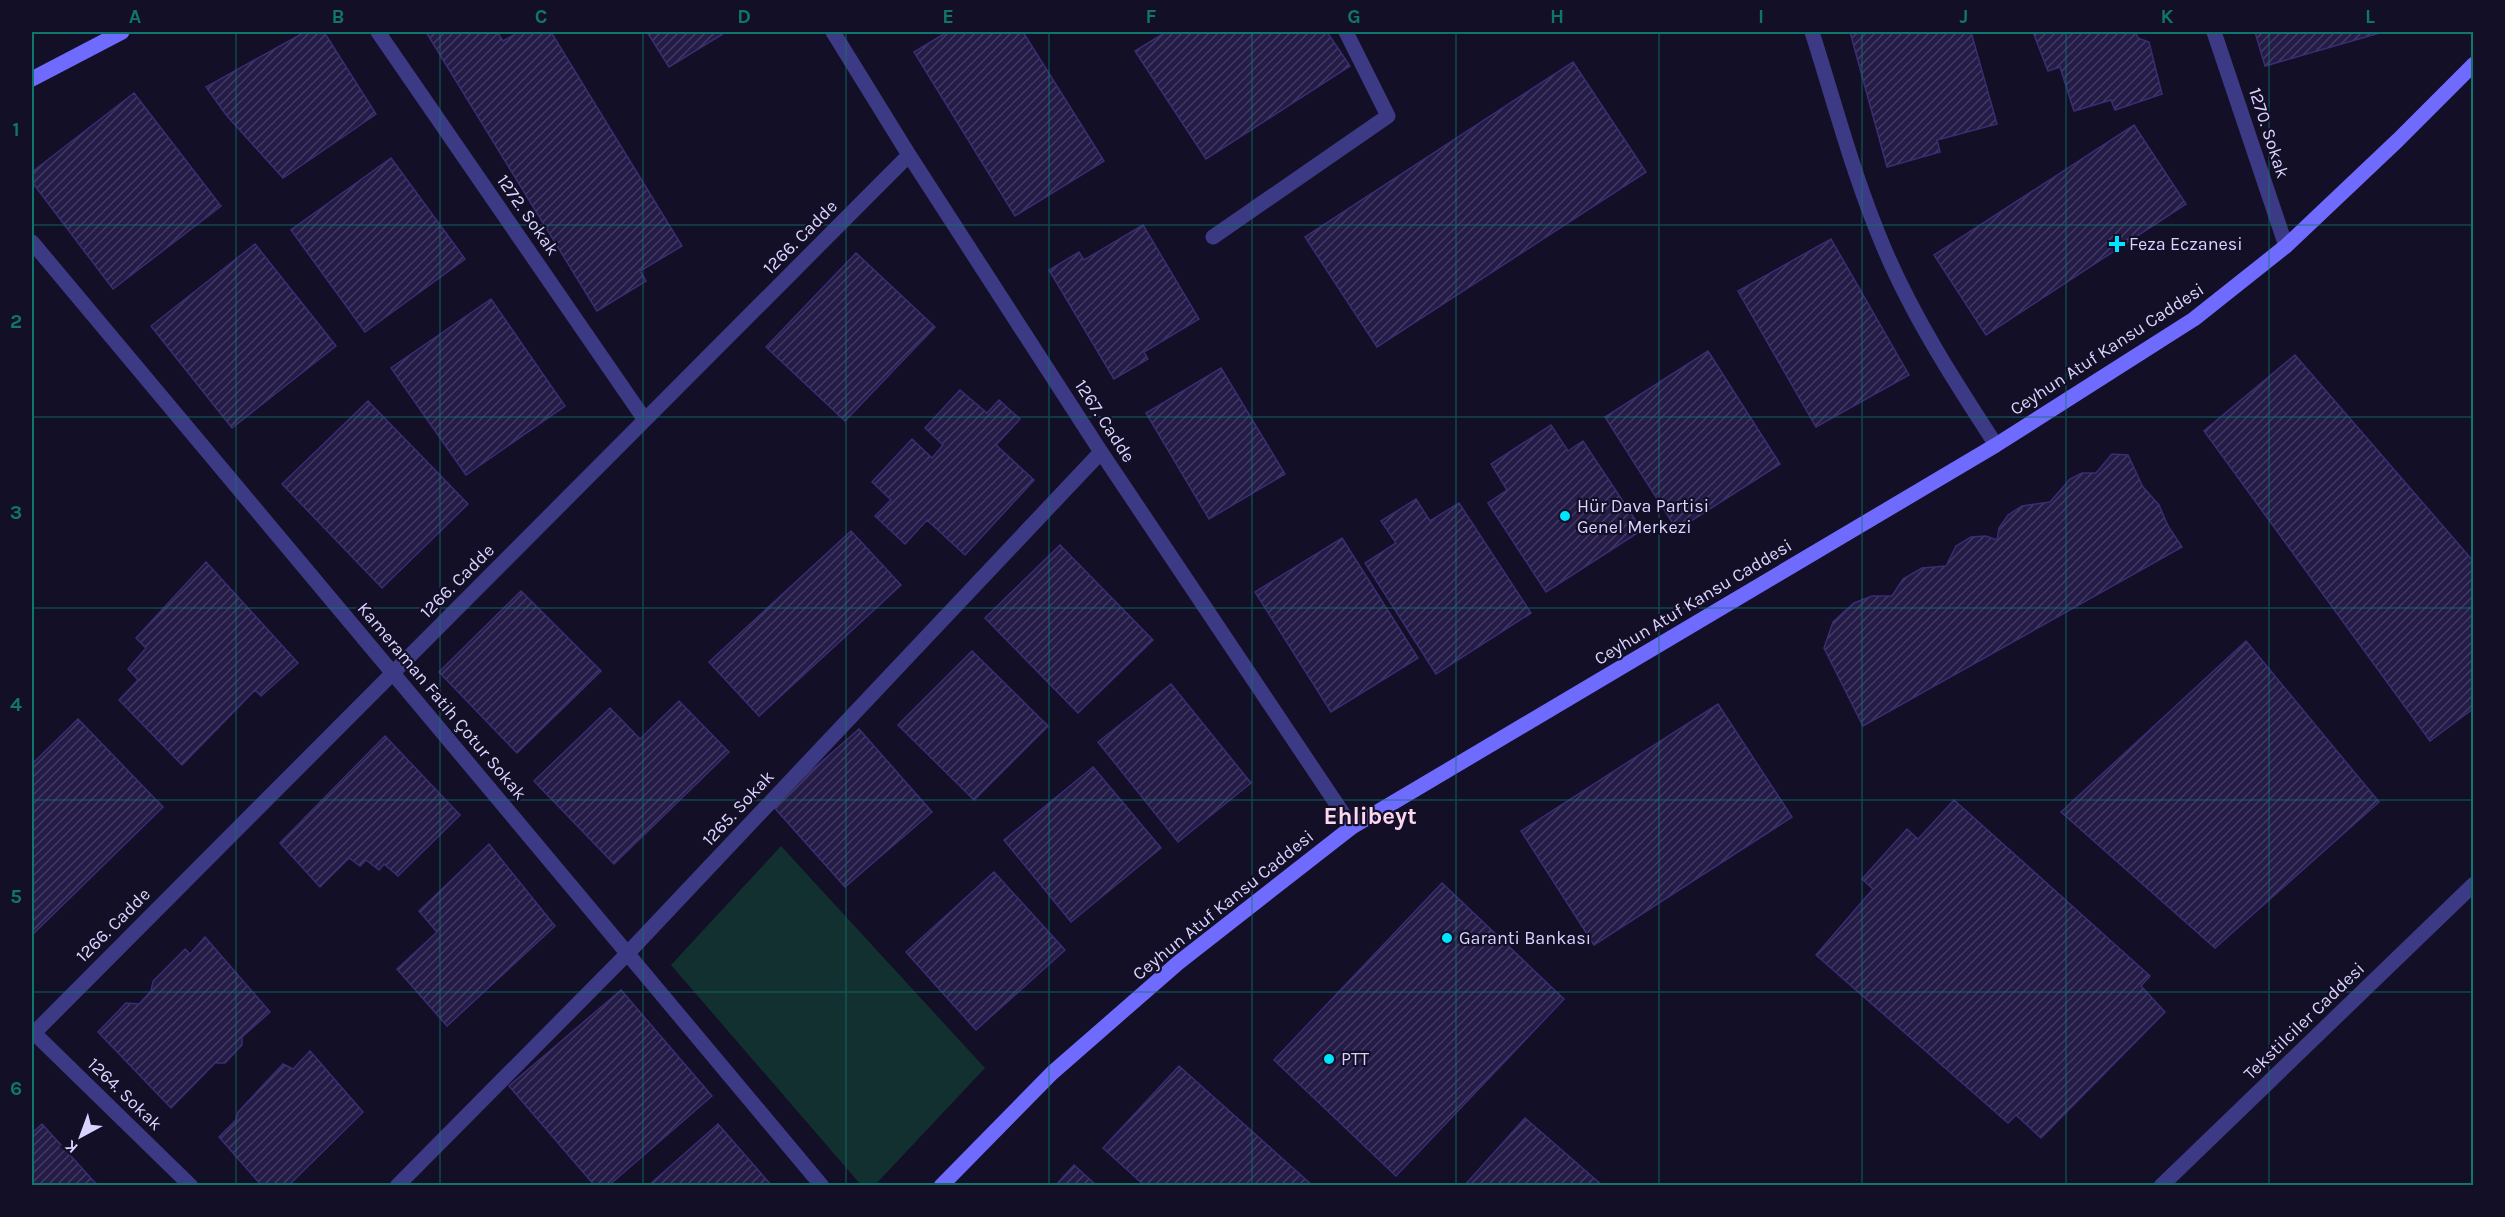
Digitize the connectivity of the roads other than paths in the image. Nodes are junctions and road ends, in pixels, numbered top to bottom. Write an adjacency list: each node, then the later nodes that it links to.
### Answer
1 (122, 32): 8 (main road)
2 (378, 32): 13 (street, 1272. Sokak)
3 (833, 32): 9 (street, 1267. Cadde)
4 (1346, 32): 10 (street)
5 (1812, 32): 14 (street)
6 (2214, 32): 12 (street, 1270. Sokak)
7 (2474, 64): 12 (main road, Ceyhun Atuf Kansu Caddesi)
8 (32, 79)
9 (909, 155): 13 (street, 1266. Cadde); 15 (street, 1267. Cadde)
10 (1213, 237)
11 (32, 242): 16 (street, Kameraman Fatih Çotur Sokak)
12 (2286, 246): 14 (main road, Ceyhun Atuf Kansu Caddesi)
13 (645, 420): 16 (street, 1266. Cadde)
14 (1996, 445): 17 (main road, Ceyhun Atuf Kansu Caddesi)
15 (1101, 452): 17 (street, 1267. Cadde); 19 (street, 1265. Sokak)
16 (392, 673): 19 (street, Kameraman Fatih Çotur Sokak); 20 (street, 1266. Cadde)
17 (1352, 827): 24 (main road, Ceyhun Atuf Kansu Caddesi)
18 (2474, 884): 25 (street, Tekstilciler Caddesi)
19 (628, 953): 22 (street, 1265. Sokak); 23 (street, Kameraman Fatih Çotur Sokak)
20 (32, 1033): 21 (street, 1264. Sokak)
21 (190, 1185)
22 (397, 1185)
23 (822, 1185)
24 (941, 1185)
25 (2162, 1185)

